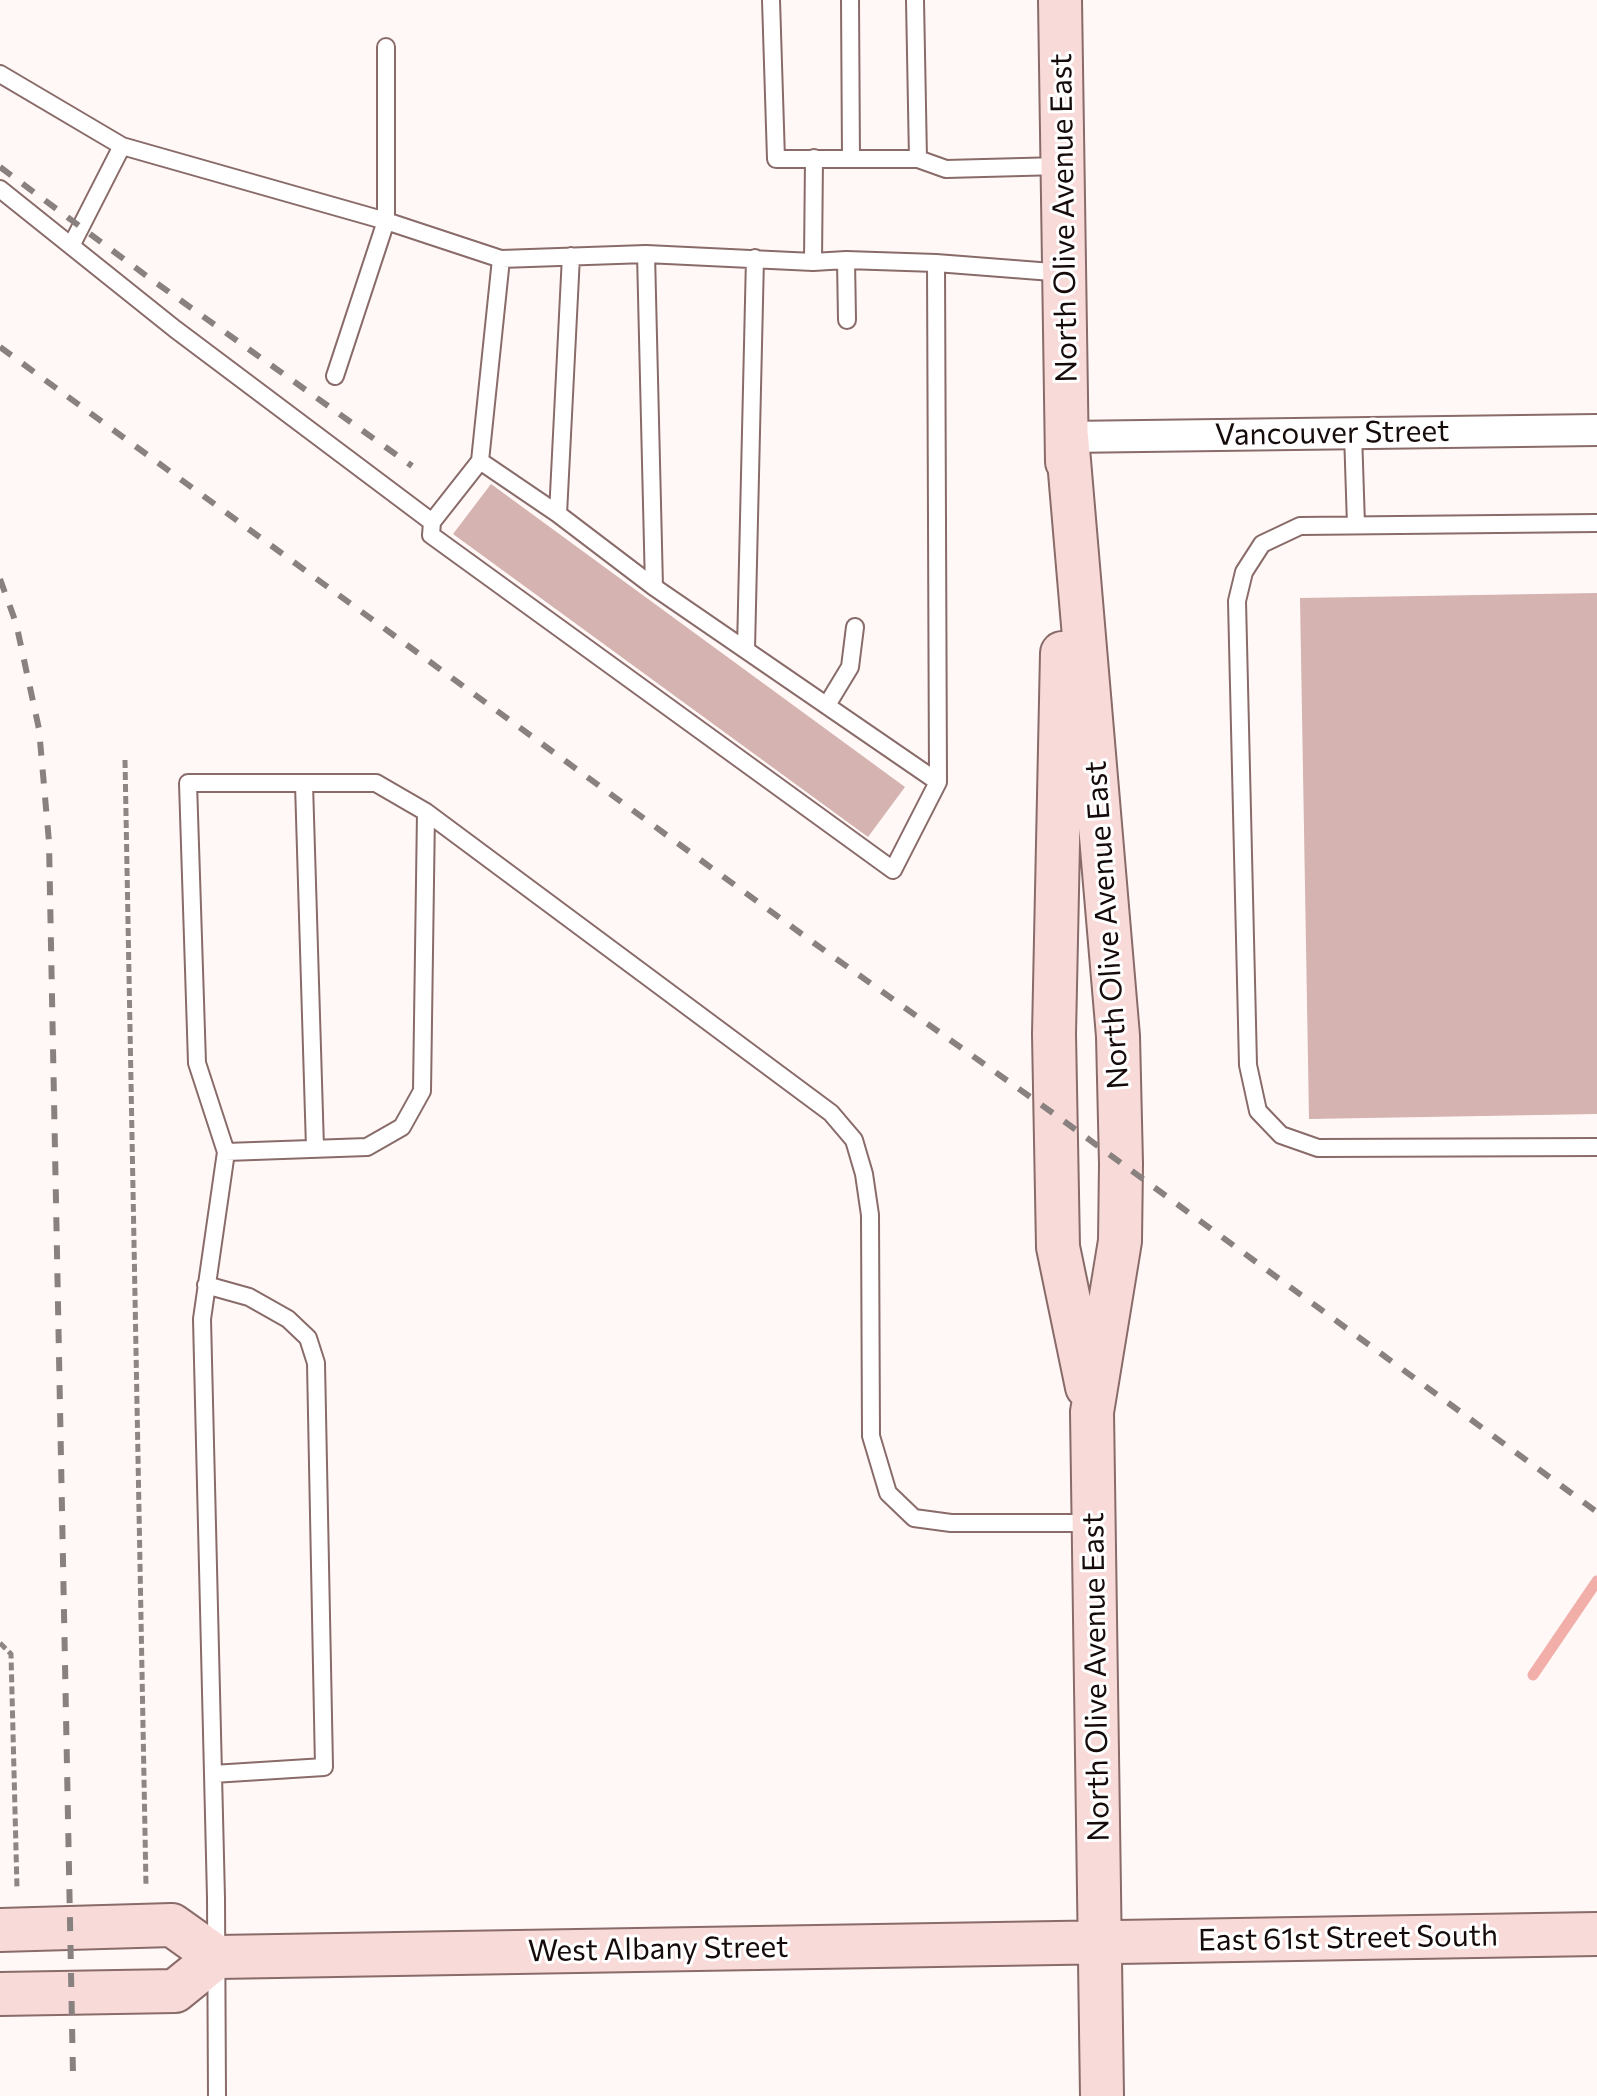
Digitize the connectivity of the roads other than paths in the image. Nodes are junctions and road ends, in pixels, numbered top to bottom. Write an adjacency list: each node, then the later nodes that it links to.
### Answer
1 (771, 0): 8 (lane)
2 (850, 0): 9 (lane)
3 (915, 0): 10 (lane)
4 (1060, 0): 11 (street, North Olive Avenue East)
5 (386, 47): 13 (lane)
6 (0, 74): 7 (lane)
7 (122, 146): 13 (lane); 14 (lane)
8 (814, 158): 9 (lane); 20 (lane)
9 (851, 159): 10 (lane)
10 (918, 159): 11 (lane)
11 (1063, 166): 22 (street, North Olive Avenue East)
12 (0, 189): 14 (lane)
13 (386, 221): 18 (lane); 24 (lane)
14 (71, 246): 30 (lane)
15 (646, 254): 16 (lane); 17 (lane); 33 (lane)
16 (571, 256): 18 (lane); 29 (lane)
17 (755, 258): 20 (lane); 35 (lane)
18 (501, 259): 28 (lane)
19 (846, 260): 20 (lane); 21 (lane); 23 (lane)
20 (813, 262)
21 (936, 263): 22 (lane); 37 (lane)
22 (1065, 273): 27 (street, North Olive Avenue East)
23 (847, 320)
24 (335, 376)
25 (1597, 430): 26 (street, Vancouver Street)
26 (1353, 433): 27 (street, Vancouver Street); 32 (lane)
27 (1067, 437): 44 (street, North Olive Avenue East); 44 (street, North Olive Avenue East)
28 (480, 461): 29 (lane); 30 (lane)
29 (558, 514): 33 (lane)
30 (432, 522): 37 (lane)
31 (1597, 523): 32 (lane)
32 (1356, 525): 40 (lane)
33 (654, 587): 35 (lane)
34 (855, 627): 36 (lane)
35 (746, 649): 36 (lane)
36 (827, 705): 37 (lane)
37 (938, 782)
38 (304, 784): 39 (lane); 41 (lane); 42 (lane)
39 (426, 812): 41 (lane); 45 (lane)
40 (1597, 1147)
41 (315, 1148): 42 (lane)
42 (226, 1152): 43 (lane)
43 (206, 1285): 46 (lane); 46 (lane)
44 (1092, 1412): 45 (street, North Olive Avenue East)
45 (1094, 1523): 49 (street, North Olive Avenue East)
46 (213, 1774): 50 (lane)
47 (9, 1916): 50 (street)
48 (1597, 1934): 49 (street, East 61st Street South)
49 (1100, 1941): 50 (street, West Albany Street); 53 (street, North Olive Avenue East)
50 (217, 1957): 51 (street); 52 (lane)
51 (0, 1994)
52 (217, 2096)
53 (1102, 2096)

